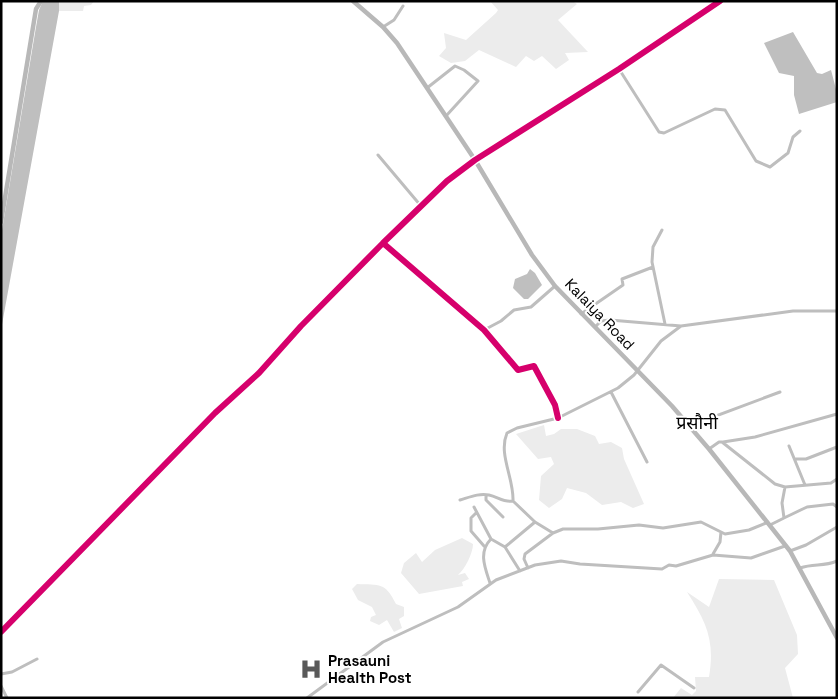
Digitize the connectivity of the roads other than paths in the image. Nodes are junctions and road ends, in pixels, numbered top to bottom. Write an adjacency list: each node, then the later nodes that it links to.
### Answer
1 (41, 1): 13 (main road)
2 (353, 1): 5 (main road, Kalaiya Road)
3 (720, 1): 6 (street)
4 (403, 6): 5 (street)
5 (383, 26): 7 (main road, Kalaiya Road)
6 (619, 69): 9 (street); 11 (street)
7 (427, 89): 8 (main road, Kalaiya Road); 8 (street)
8 (446, 116): 11 (main road, Kalaiya Road)
9 (800, 131)
10 (378, 155): 12 (street)
11 (475, 160): 12 (street); 17 (main road, Kalaiya Road)
12 (421, 206): 15 (street)
13 (1, 222)
14 (662, 230): 16 (street)
15 (383, 243): 23 (street); 63 (street)
16 (653, 267): 19 (street); 20 (street)
17 (555, 286): 19 (main road, Kalaiya Road); 23 (street)
18 (837, 311): 21 (street)
19 (581, 314): 22 (main road, Kalaiya Road)
20 (664, 324): 21 (street); 22 (street)
21 (681, 326): 24 (street)
22 (594, 327): 24 (main road, Kalaiya Road)
23 (484, 330): 28 (street)
24 (638, 370): 25 (street); 29 (main road, Kalaiya Road)
25 (611, 392): 28 (street); 35 (street)
26 (780, 392): 29 (street)
27 (837, 414): 30 (street)
28 (558, 418): 41 (street)
29 (689, 426): 33 (main road, Kalaiya Road)
30 (722, 442): 33 (street); 38 (street)
31 (789, 446): 34 (street)
32 (837, 447): 34 (street)
33 (709, 450): 48 (main road, Kalaiya Road)
34 (796, 459): 37 (street)
35 (647, 462)
36 (837, 480): 37 (street)
37 (805, 484): 38 (street)
38 (785, 487): 46 (street)
39 (487, 495): 40 (street); 41 (street); 45 (street)
40 (460, 500)
41 (513, 501): 47 (street)
42 (474, 507): 44 (street)
43 (837, 507): 46 (street)
44 (476, 513): 52 (street); 53 (street)
45 (503, 517)
46 (784, 518): 48 (street)
47 (535, 522): 51 (street); 54 (street)
48 (768, 524): 50 (street); 55 (main road, Kalaiya Road)
49 (837, 528): 56 (street)
50 (721, 532): 51 (street); 57 (street)
51 (553, 534): 59 (street)
52 (491, 539): 53 (street); 54 (street)
53 (484, 546): 62 (street)
54 (505, 546): 61 (street)
55 (785, 546): 56 (main road, Kalaiya Road); 57 (street)
56 (790, 551): 60 (main road, Kalaiya Road)
57 (713, 554): 59 (street)
58 (837, 561): 60 (street)
59 (528, 568): 61 (street)
60 (800, 568): 64 (main road, Kalaiya Road)
61 (520, 571): 62 (street)
62 (490, 584): 71 (street)
63 (1, 632)
64 (837, 638)
65 (37, 659): 66 (street)
66 (1, 674)
67 (1, 686): 70 (street)
68 (694, 688): 69 (street)
69 (638, 692)
70 (7, 698)
71 (307, 698)

